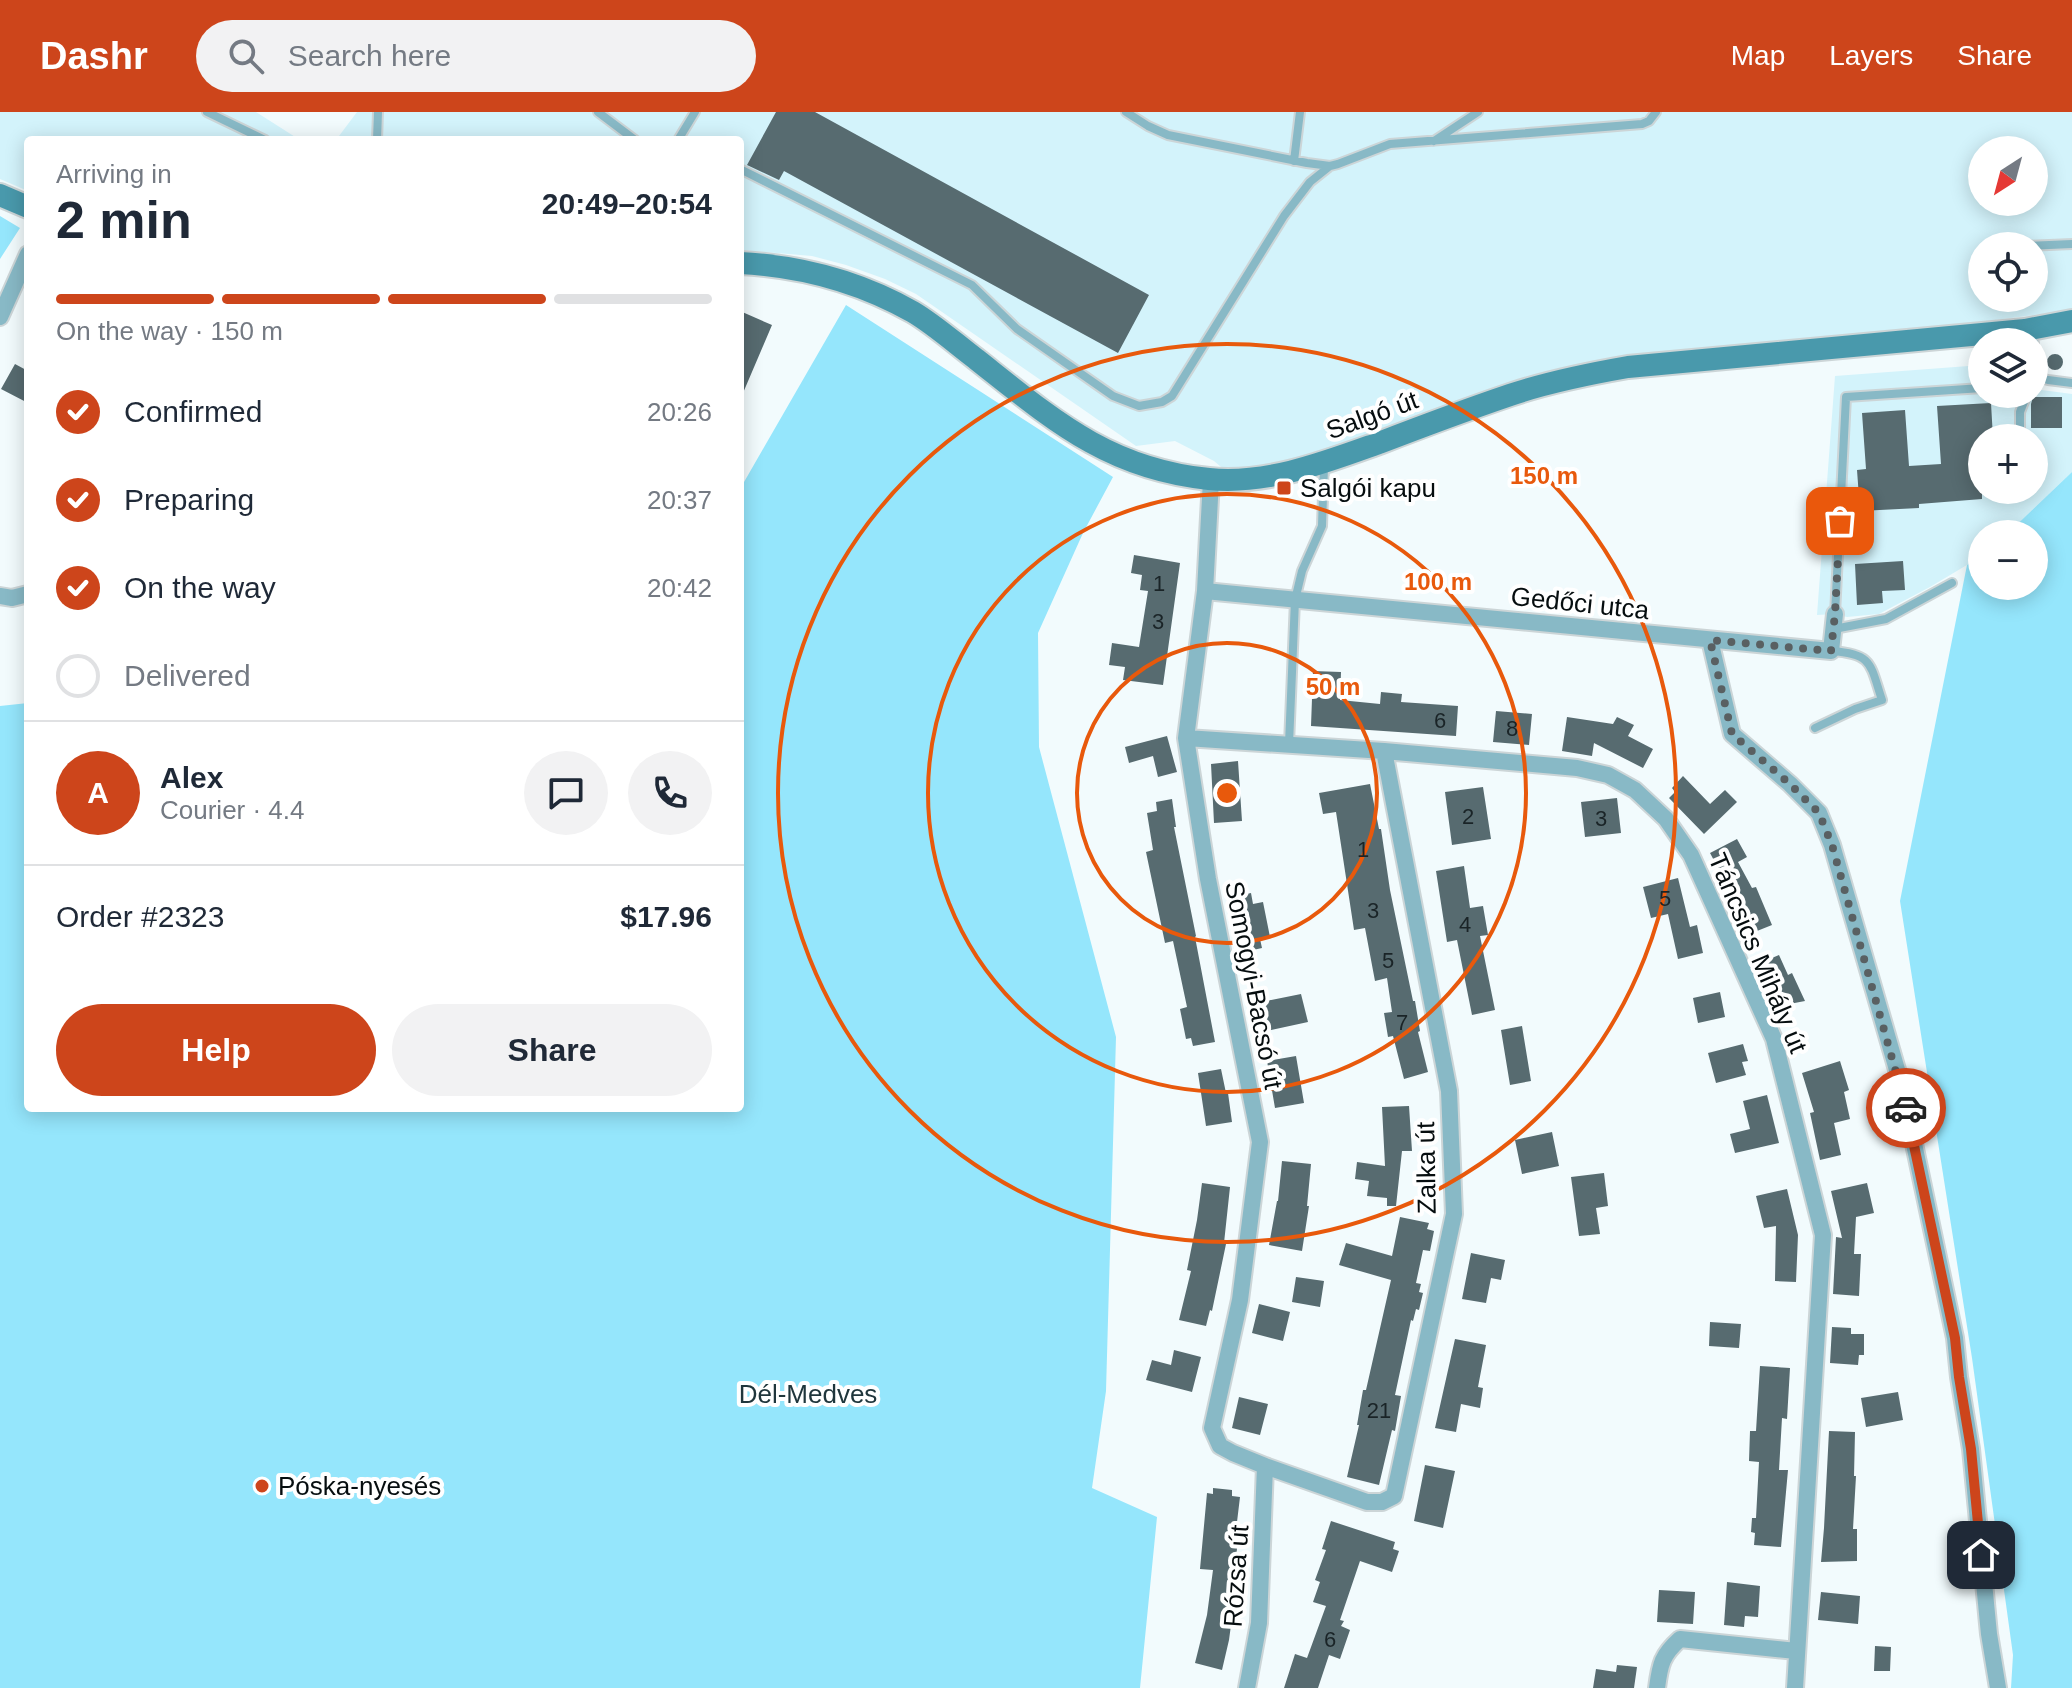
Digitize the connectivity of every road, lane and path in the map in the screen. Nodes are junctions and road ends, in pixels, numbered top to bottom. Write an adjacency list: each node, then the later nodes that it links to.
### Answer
1 (207, 112): 9 (lane)
2 (378, 112): 10 (lane)
3 (598, 112): 11 (lane)
4 (695, 112): 12 (lane)
5 (1126, 112): 14 (lane)
6 (1300, 112): 14 (lane)
7 (1478, 112): 13 (lane)
8 (1656, 112): 13 (lane)
9 (257, 136)
10 (377, 136)
11 (630, 136)
12 (681, 136)
13 (1433, 141): 15 (lane)
14 (1294, 161): 15 (lane)
15 (1330, 166): 16 (lane)
16 (744, 171)
17 (0, 195): 18 (main road)
18 (24, 205)
19 (2072, 244): 20 (lane)
20 (2048, 245)
21 (24, 260): 23 (street)
22 (744, 263): 32 (main road, Salgó út)
23 (6, 289): 24 (street)
24 (0, 317)
25 (2072, 321): 26 (main road, Salgó út)
26 (2048, 331)
27 (1968, 343): 31 (main road, Salgó út)
28 (2048, 380): 29 (lane)
29 (2072, 383)
30 (1968, 389): 38 (lane)
31 (1324, 463): 32 (main road, Salgó út); 37 (lane)
32 (1211, 480): 34 (street, Somogyi-Bacsó út)
33 (1952, 583): 38 (lane)
34 (1205, 591): 37 (street, Gedőci utca); 42 (street, Somogyi-Bacsó út)
35 (24, 595): 36 (street)
36 (0, 596)
37 (1295, 600): 39 (street, Gedőci utca); 43 (lane)
38 (1834, 622): 40 (street)
39 (1710, 640): 40 (street, Gedőci utca); 50 (street)
40 (1831, 651): 41 (lane)
41 (1815, 728)
42 (1186, 738): 43 (street, Táncsics Mihály út); 45 (street, Somogyi-Bacsó út)
43 (1289, 744): 44 (street, Táncsics Mihály út)
44 (1384, 751): 45 (street, Zalka út); 46 (street, Táncsics Mihály út)
45 (1265, 1466): 47 (street, Rózsa út)
46 (1796, 1651): 48 (street); 49 (street, Táncsics Mihály út)
47 (1247, 1688)
48 (1657, 1688)
49 (1795, 1688)
50 (1998, 1688)

